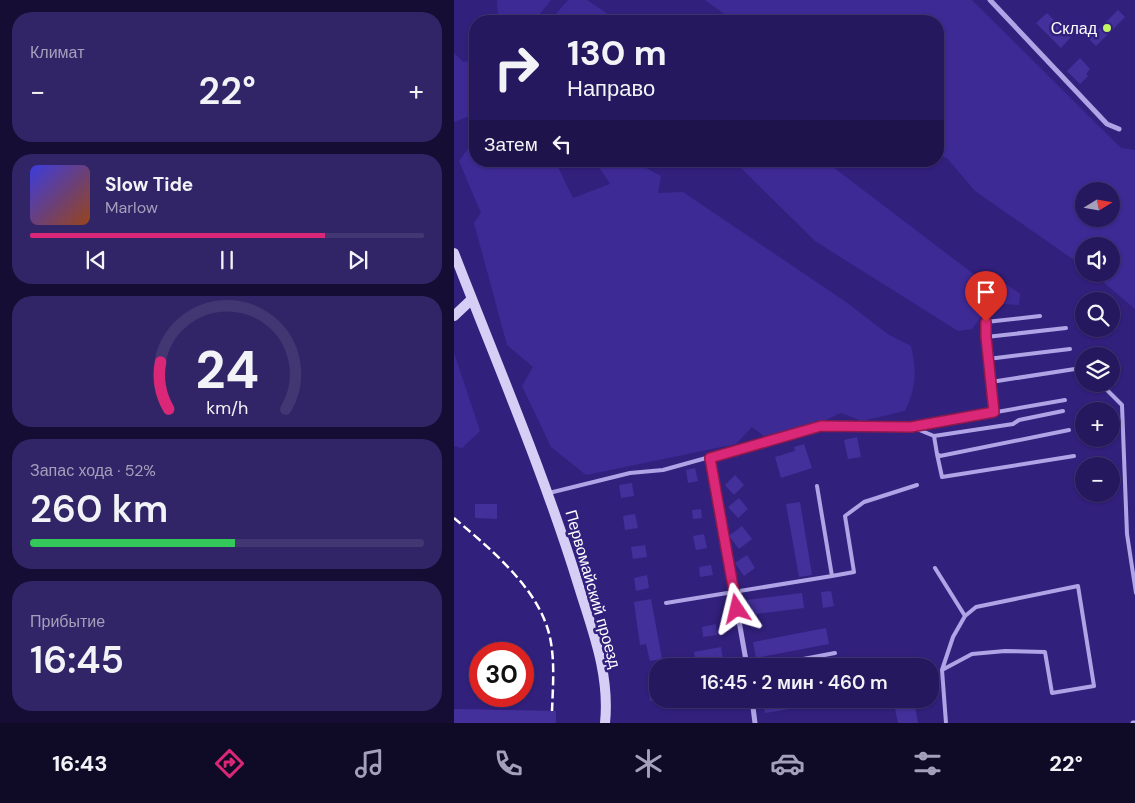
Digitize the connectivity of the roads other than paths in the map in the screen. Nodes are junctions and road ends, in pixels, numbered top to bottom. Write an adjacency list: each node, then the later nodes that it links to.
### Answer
1 (990, 0): 2 (street)
2 (1119, 129)
3 (454, 253): 4 (main road, Первомайский проезд)
4 (472, 299): 5 (main road); 25 (main road, Первомайский проезд)
5 (454, 316)
6 (1040, 316): 8 (lane)
7 (1066, 328): 8 (lane)
8 (986, 337): 10 (lane)
9 (1070, 349): 10 (lane)
10 (988, 359): 12 (lane)
11 (1075, 369): 12 (lane)
12 (991, 382): 16 (lane)
13 (1109, 392): 29 (lane)
14 (1065, 400): 16 (lane)
15 (1063, 411): 19 (lane)
16 (994, 412): 17 (lane)
17 (911, 427): 19 (lane); 22 (lane)
18 (1069, 430): 20 (lane)
19 (934, 436): 20 (lane)
20 (937, 454): 21 (lane)
21 (1074, 456)
22 (710, 458): 25 (lane); 28 (street)
23 (917, 485): 27 (lane)
24 (817, 486): 27 (lane)
25 (549, 493): 37 (main road, Первомайский проезд)
26 (935, 568): 31 (lane)
27 (832, 576): 28 (lane)
28 (734, 590): 30 (lane); 33 (street)
29 (1135, 593)
30 (666, 603)
31 (965, 616): 35 (lane); 35 (lane)
32 (836, 653): 34 (lane)
33 (746, 658)
34 (809, 658)
35 (942, 670): 39 (lane)
36 (753, 708): 38 (street)
37 (605, 723)
38 (755, 723)
39 (946, 723)

